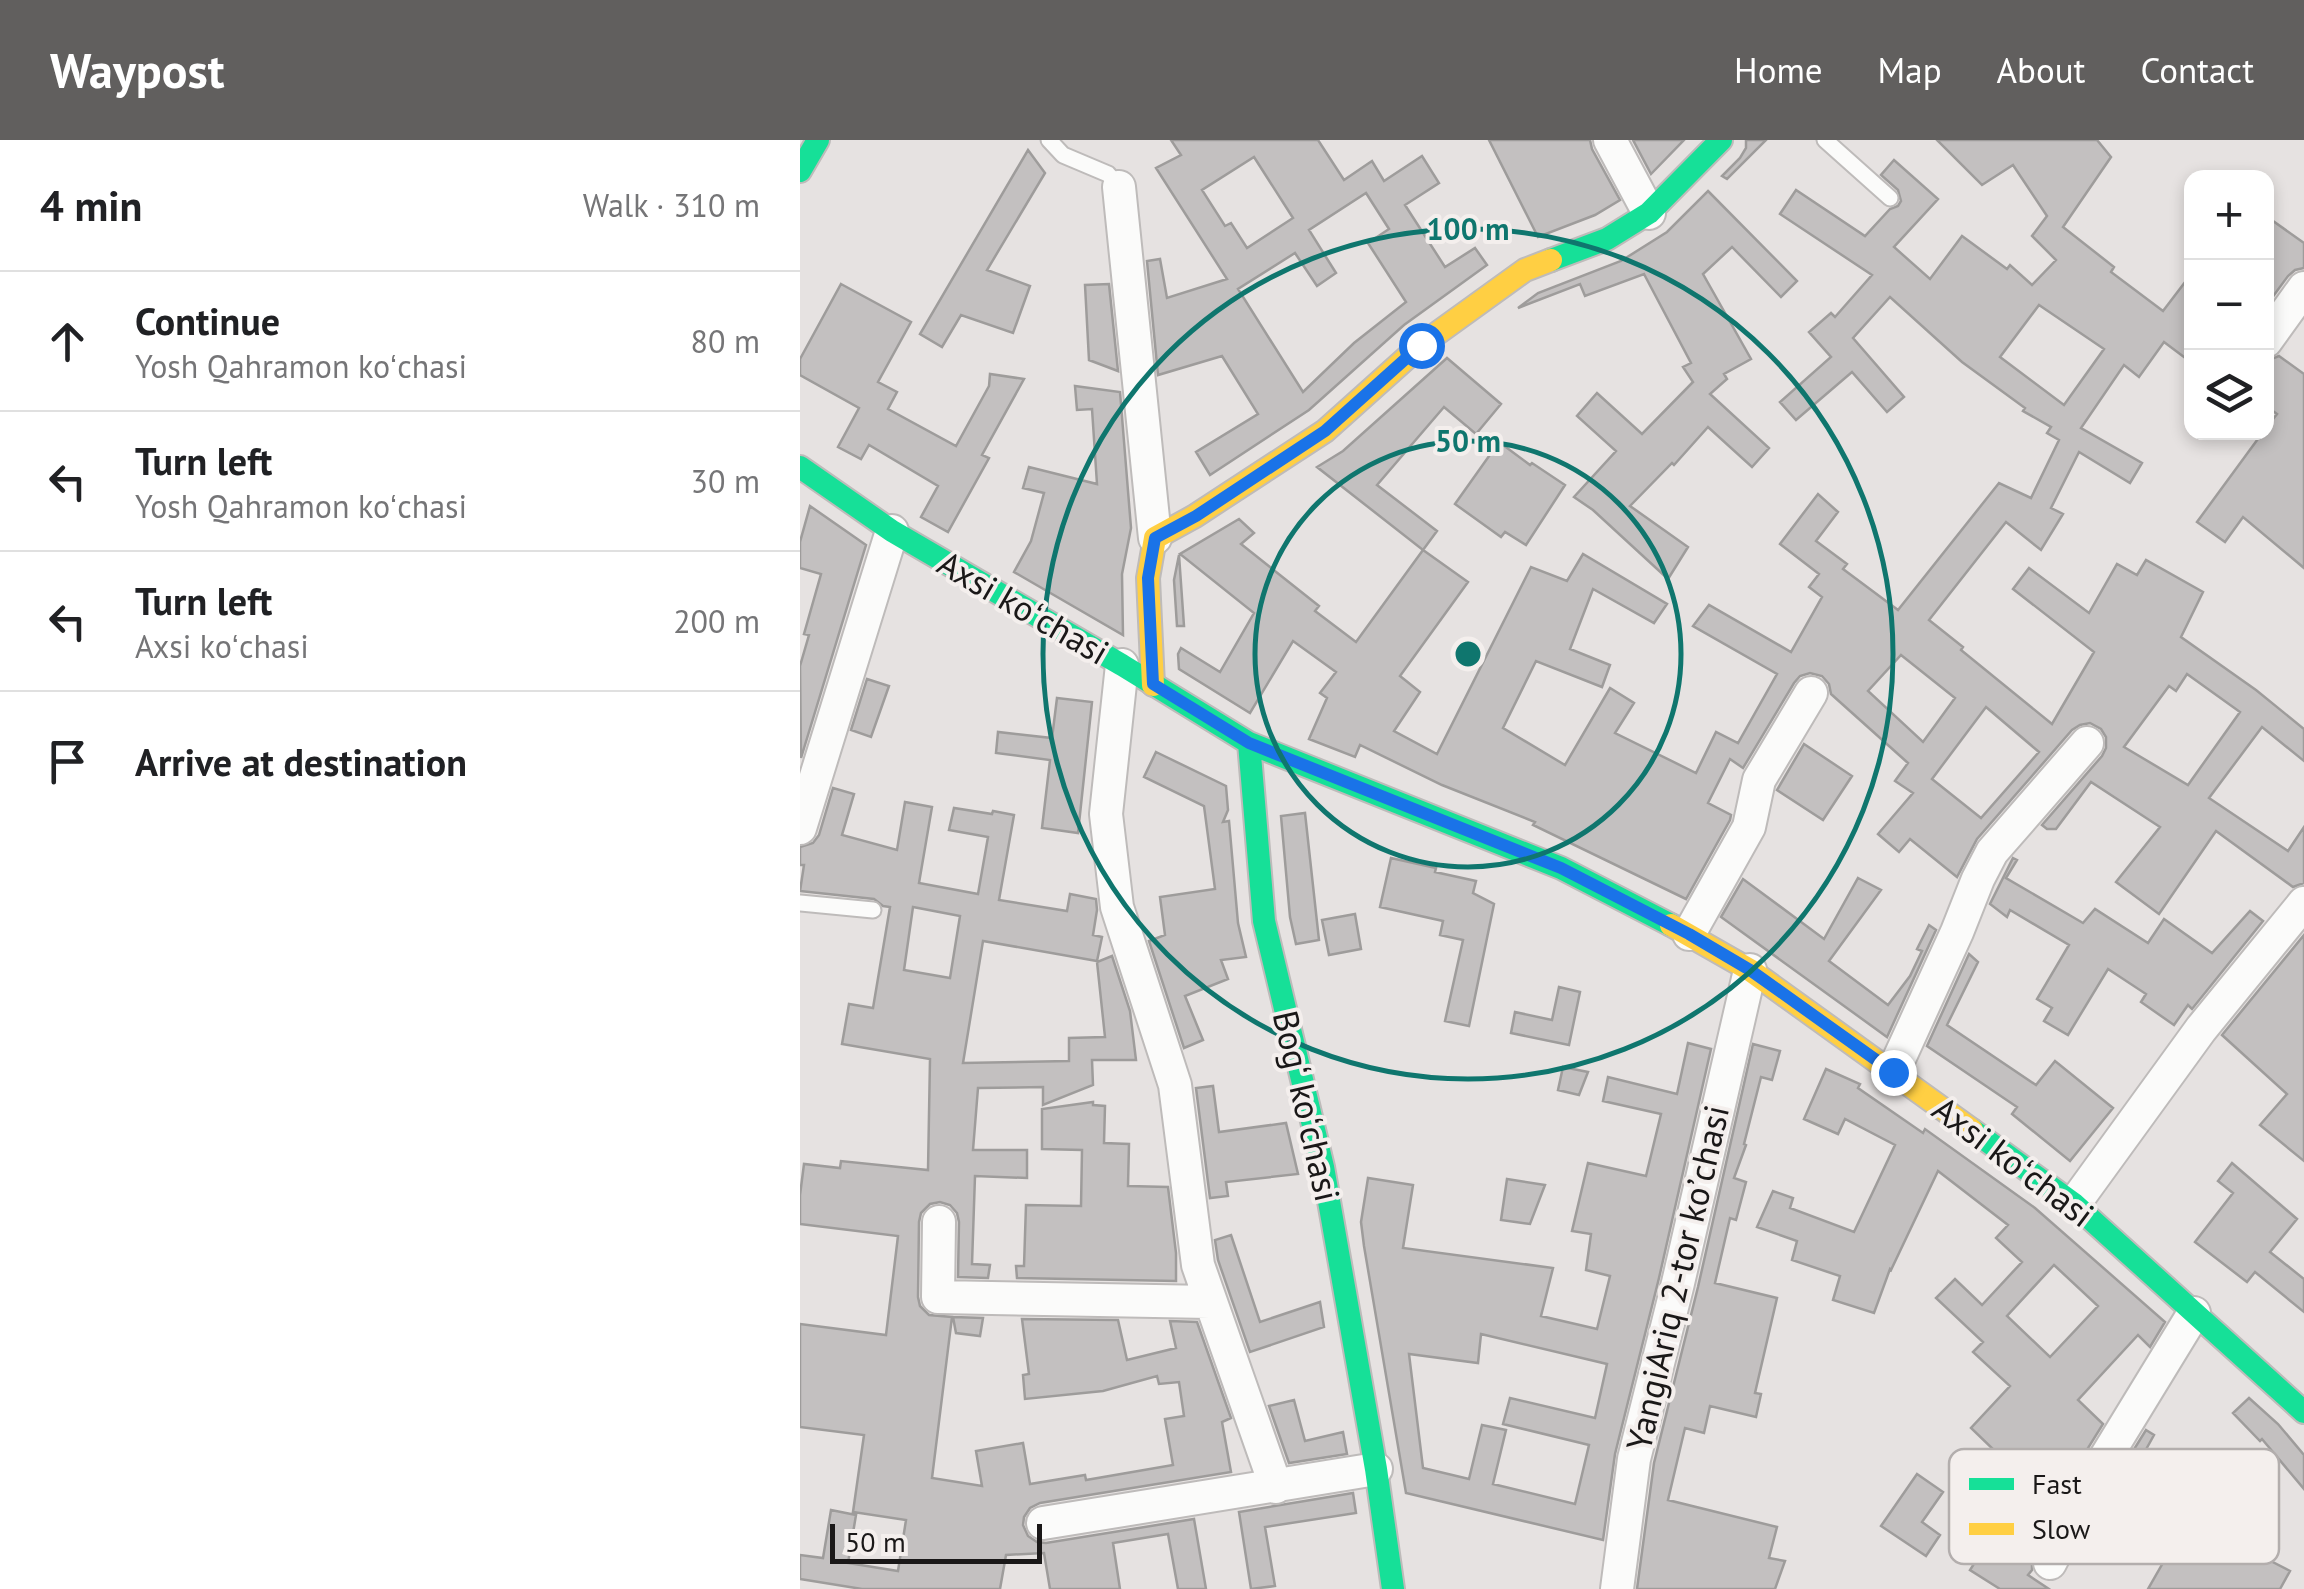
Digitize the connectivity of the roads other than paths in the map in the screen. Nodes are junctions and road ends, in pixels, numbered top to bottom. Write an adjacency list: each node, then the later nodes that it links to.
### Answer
1 (818, 140): 6 (main road)
2 (1049, 140): 7 (lane)
3 (1610, 140): 9 (street)
4 (1721, 140): 9 (main road)
5 (1824, 140): 8 (lane)
6 (800, 172)
7 (1118, 187): 14 (street)
8 (1890, 198)
9 (1648, 213): 14 (main road)
10 (2304, 288): 11 (street)
11 (2274, 330)
12 (800, 467): 13 (main road, Axsi koʻchasi)
13 (892, 531): 15 (main road, Axsi koʻchasi); 20 (street)
14 (1155, 538): 16 (main road)
15 (1122, 665): 16 (main road, Axsi koʻchasi); 29 (street)
16 (1153, 684): 18 (main road, Axsi koʻchasi)
17 (1811, 693): 24 (street)
18 (1249, 743): 24 (main road, Axsi koʻchasi); 33 (main road, Bogʻ koʻchasi)
19 (2087, 743): 26 (street)
20 (800, 828)
21 (800, 903): 23 (lane)
22 (2304, 903): 27 (street)
23 (872, 910)
24 (1689, 934): 25 (main road, Axsi koʻchasi)
25 (1750, 970): 26 (main road, Axsi koʻchasi); 37 (street, YangiАriq 2-tor koʼchasi)
26 (1893, 1072): 27 (main road, Axsi koʻchasi)
27 (2074, 1204): 30 (main road, Axsi koʻchasi)
28 (939, 1222): 29 (street)
29 (1210, 1302): 34 (street)
30 (2194, 1313): 31 (main road, Axsi koʻchasi); 32 (street)
31 (2304, 1412)
32 (2111, 1449)
33 (1376, 1469): 34 (street); 36 (main road, Bogʻ koʻchasi)
34 (1276, 1487): 35 (street)
35 (1043, 1523)
36 (1393, 1589)
37 (1618, 1589)

